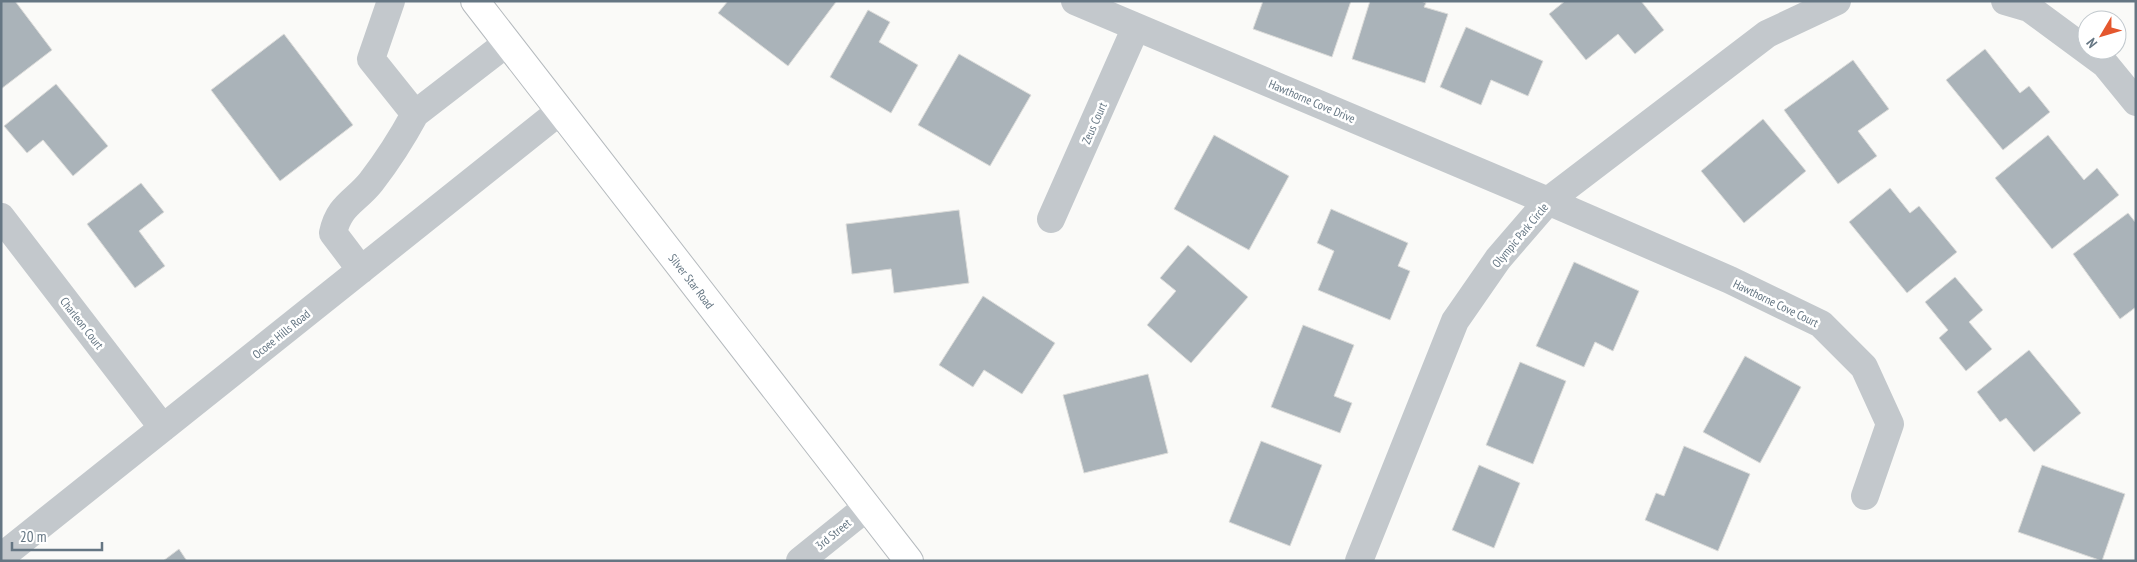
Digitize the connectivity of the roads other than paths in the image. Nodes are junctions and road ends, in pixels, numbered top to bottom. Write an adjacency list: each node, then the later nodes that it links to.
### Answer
1 (392, 1): 10 (street)
2 (475, 1): 7 (main road, Silver Star Road)
3 (1075, 1): 6 (street, Hawthorne Cove Drive)
4 (1837, 1): 11 (street, Olympic Park Circle)
5 (2005, 1): 8 (street)
6 (1136, 27): 11 (street, Hawthorne Cove Drive); 13 (street, Zeus Court)
7 (507, 44): 9 (main road, Silver Star Road); 10 (street)
8 (2136, 102)
9 (560, 110): 14 (street, Ocoee Hills Road); 17 (main road, Silver Star Road)
10 (415, 114): 14 (street)
11 (1548, 201): 16 (street, Hawthorne Cove Court); 21 (street, Olympic Park Circle)
12 (1, 217): 15 (street, Charleon Court)
13 (1051, 219)
14 (361, 270): 15 (street, Ocoee Hills Road)
15 (163, 428): 18 (street, Ocoee Hills Road)
16 (1865, 496)
17 (867, 507): 19 (street, 3rd Street); 20 (main road, Silver Star Road)
18 (1, 557)
19 (800, 561)
20 (909, 561)
21 (1359, 561)

